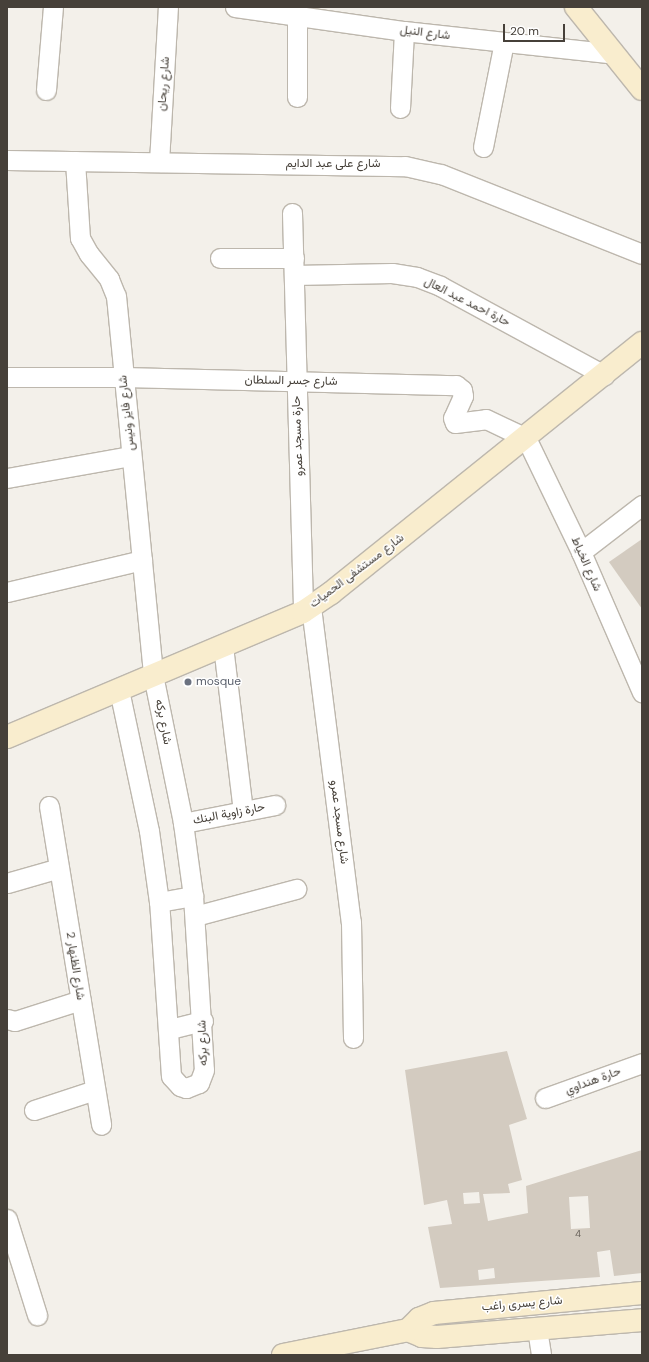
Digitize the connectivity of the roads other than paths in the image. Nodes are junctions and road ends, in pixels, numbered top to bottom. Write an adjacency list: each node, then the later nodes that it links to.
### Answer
1 (53, 7): 10 (street)
2 (168, 7): 16 (street, شارع ريحان)
3 (236, 7): 5 (street, شارع النيل)
4 (576, 7): 8 (street)
5 (297, 11): 6 (street, شارع النيل); 11 (street)
6 (404, 31): 7 (street, شارع النيل); 12 (street)
7 (504, 42): 8 (street, شارع النيل); 13 (street)
8 (615, 54): 9 (street)
9 (642, 89)
10 (46, 90)
11 (296, 97)
12 (400, 108)
13 (483, 147)
14 (7, 160): 15 (street, شارع على عبد الدايم)
15 (75, 161): 16 (street, شارع على عبد الدايم); 24 (street, شارع فايز ونيس)
16 (159, 162): 18 (street, شارع على عبد الدايم)
17 (292, 213): 20 (street, حارة مسجد عمرو)
18 (642, 254)
19 (220, 258): 20 (street, حارة احمد عبد العال)
20 (294, 267): 22 (street, حارة احمد عبد العال); 25 (street, حارة مسجد عمرو)
21 (642, 343): 22 (street, شارع مستشفى الحميات)
22 (604, 375): 26 (street, شارع مستشفى الحميات)
23 (7, 377): 24 (street, شارع جسر السلطان)
24 (123, 377): 25 (street, شارع جسر السلطان); 27 (street, شارع فايز ونيس)
25 (297, 381): 26 (street, شارع جسر السلطان); 33 (street, حارة مسجد عمرو)
26 (526, 438): 30 (street, شارع الخياط); 33 (street, شارع مستشفى الحميات)
27 (131, 456): 28 (street); 31 (street, شارع فايز ونيس)
28 (7, 478)
29 (642, 506): 30 (street)
30 (581, 552): 37 (street, شارع الخياط)
31 (142, 560): 32 (street); 35 (street, شارع فايز ونيس)
32 (7, 592)
33 (307, 609): 34 (street, شارع مستشفى الحميات); 53 (street, شارع مسجد عمرو)
34 (223, 646): 35 (street, شارع مستشفى الحميات); 41 (street)
35 (153, 675): 36 (street, شارع مستشفى الحميات); 42 (street, شارع بركه)
36 (119, 690): 38 (street, شارع مستشفى الحميات); 47 (street, شارع بركه)
37 (642, 692)
38 (7, 737)
39 (276, 805): 41 (street, حارة زاوية البنك)
40 (49, 806): 43 (street, شارع الظنهار 2)
41 (243, 811): 42 (street, حارة زاوية البنك)
42 (183, 823): 46 (street, شارع بركه)
43 (59, 868): 44 (street); 49 (street, شارع الظنهار 2)
44 (7, 883)
45 (296, 889): 48 (street)
46 (193, 896): 47 (street); 48 (street, شارع بركه)
47 (159, 902): 52 (street, شارع بركه)
48 (195, 916): 51 (street, شارع بركه)
49 (81, 1000): 50 (street); 55 (street, شارع الظنهار 2)
50 (7, 1019)
51 (203, 1021): 52 (street); 52 (street, شارع بركه)
52 (170, 1029)
53 (353, 1038)
54 (642, 1063): 56 (street, حارة هنداوي)
55 (95, 1090): 57 (street); 58 (street, شارع الظنهار 2)
56 (544, 1098)
57 (34, 1110)
58 (101, 1125)
59 (7, 1219): 61 (street)
60 (642, 1293): 64 (street, شارع يسرى راغب)
61 (37, 1315)
62 (642, 1320): 63 (street, شارع يسرى راغب)
63 (537, 1329): 64 (street, شارع يسرى راغب); 66 (street)
64 (408, 1330): 65 (street, شارع يسرى راغب)
65 (283, 1355)
66 (541, 1355)

